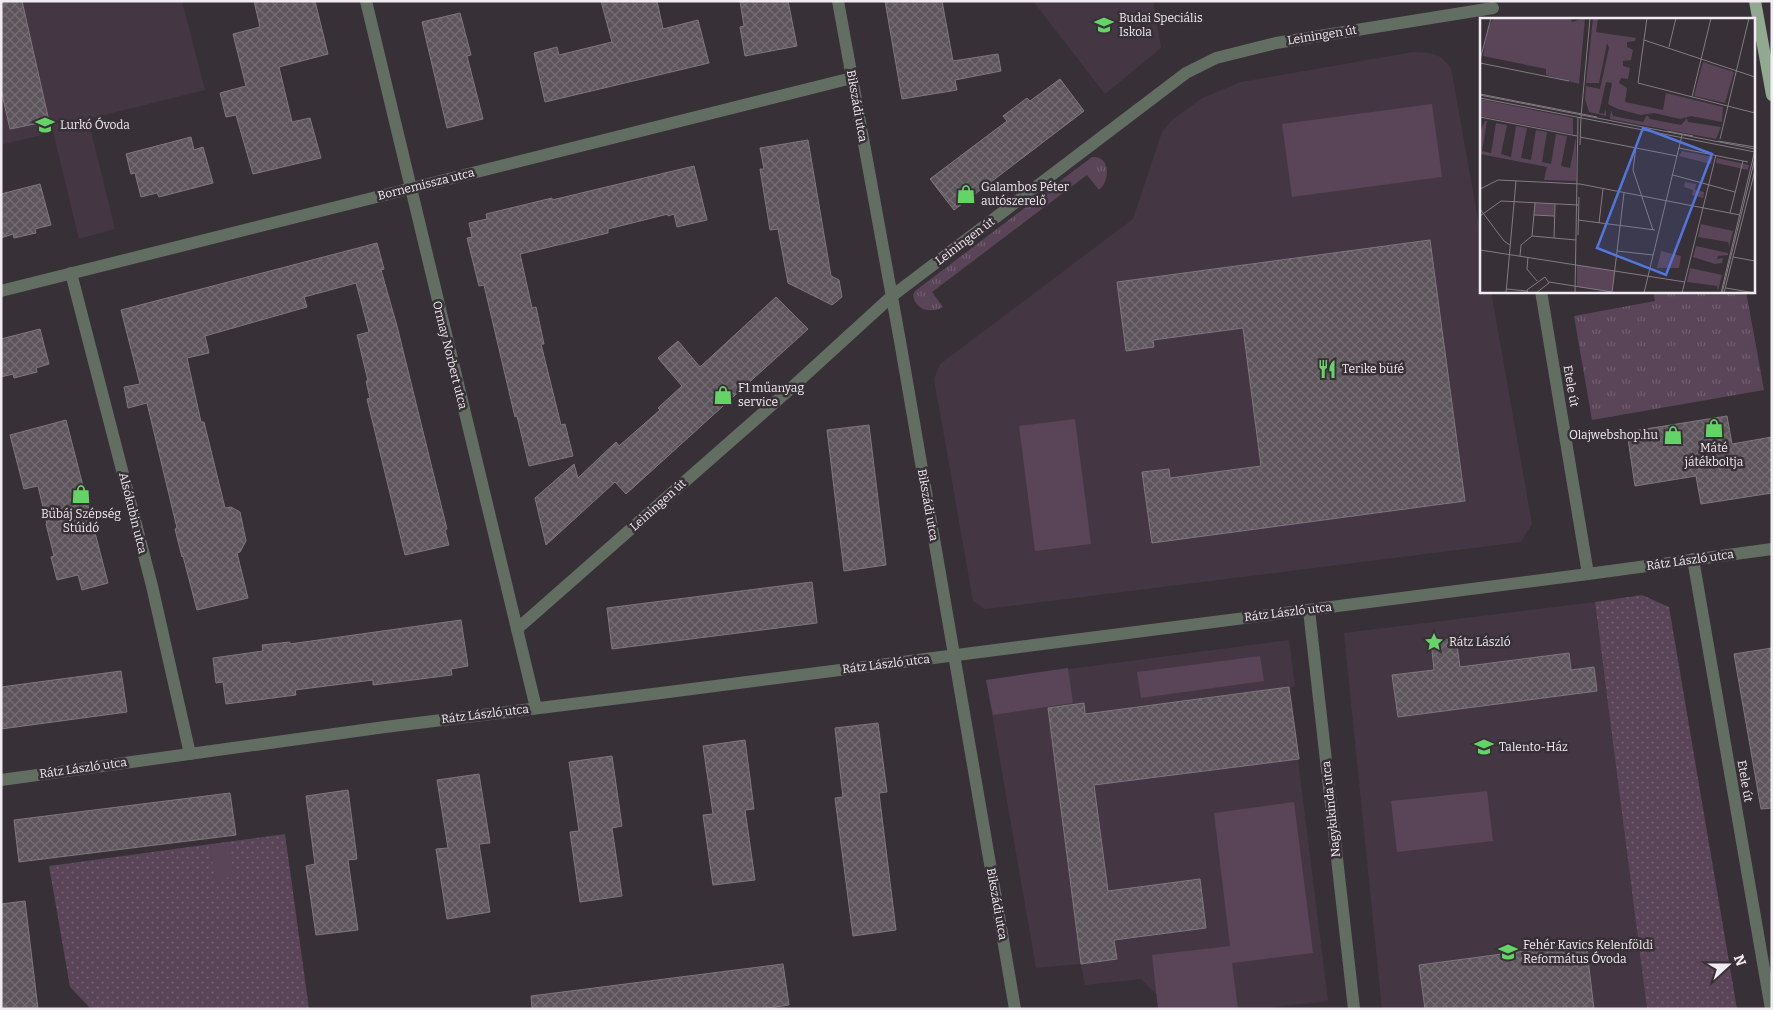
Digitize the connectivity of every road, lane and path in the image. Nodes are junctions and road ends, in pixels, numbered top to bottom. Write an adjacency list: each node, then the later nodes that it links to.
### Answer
1 (366, 1): 7 (street, Ormay Norbert utca)
2 (838, 1): 5 (street, Bikszádi utca)
3 (1755, 1): 6 (main road)
4 (1494, 9): 11 (street, Leiningen út)
5 (852, 78): 7 (street, Bornemissza utca); 11 (street, Bikszádi utca)
6 (1772, 95)
7 (410, 188): 8 (street, Bornemissza utca); 16 (street, Ormay Norbert utca)
8 (71, 273): 9 (street, Bornemissza utca); 19 (street, Alsókubin utca)
9 (1, 291)
10 (1541, 292): 14 (street, Etele út)
11 (892, 296): 16 (street, Leiningen út); 17 (street, Bikszádi utca)
12 (1772, 549): 13 (street, Rátz László utca)
13 (1693, 558): 14 (street, Rátz László utca); 23 (street, Etele út)
14 (1588, 574): 15 (street, Rátz László utca)
15 (1309, 610): 17 (street, Rátz László utca); 22 (street, Nagykikinda utca)
16 (517, 629): 18 (street, Ormay Norbert utca)
17 (954, 655): 18 (street, Rátz László utca); 21 (street, Bikszádi utca)
18 (536, 708): 19 (street, Rátz László utca)
19 (190, 754): 20 (street, Rátz László utca)
20 (1, 780)
21 (1015, 1009)
22 (1354, 1009)
23 (1770, 1009)

